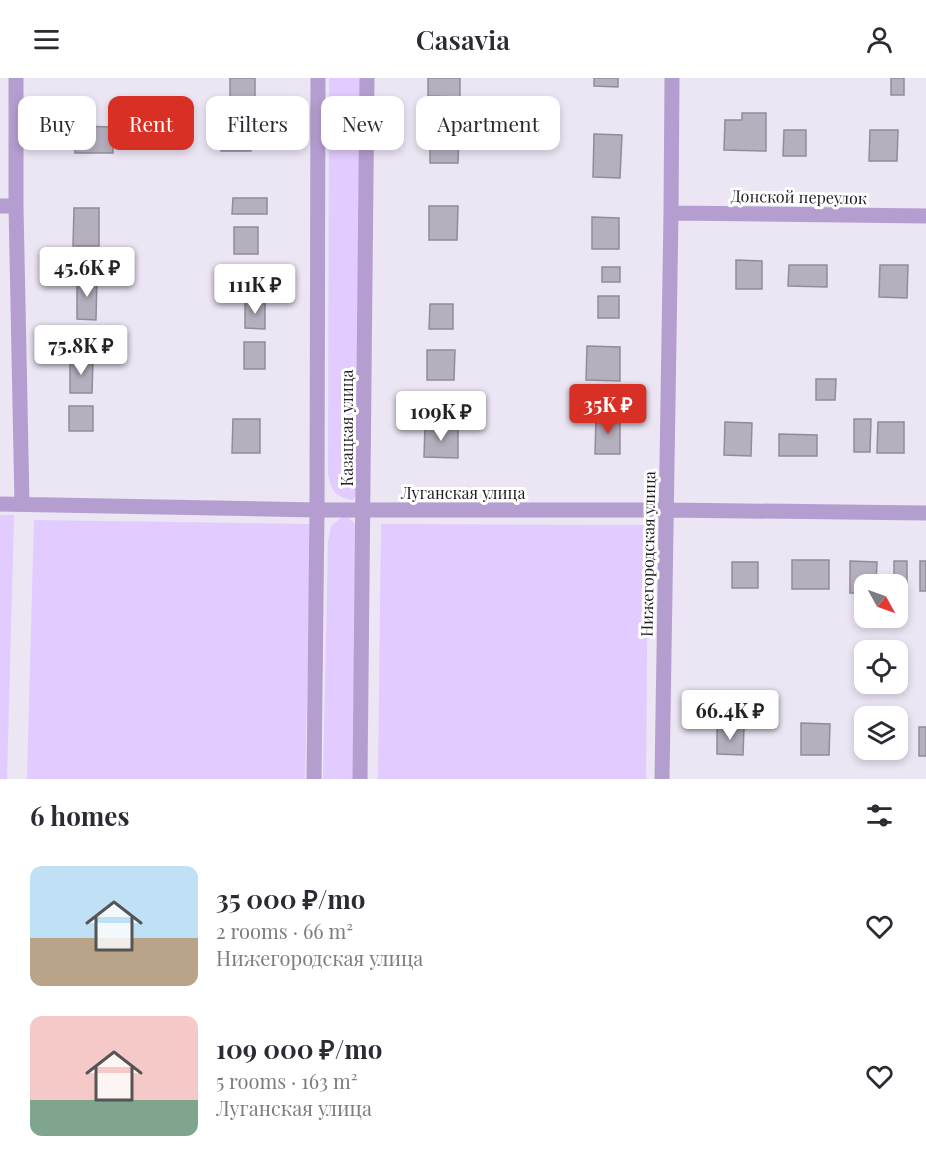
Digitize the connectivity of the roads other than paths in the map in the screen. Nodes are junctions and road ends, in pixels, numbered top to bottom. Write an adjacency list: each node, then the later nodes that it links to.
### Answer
1 (16, 78): 5 (street)
2 (318, 78): 10 (street, Казацкая улица)
3 (367, 78): 12 (street, Казацкая улица)
4 (672, 78): 6 (street, Нижегородская улица)
5 (8, 206): 9 (street)
6 (671, 213): 7 (street, Донской переулок); 11 (street, Нижегородская улица)
7 (926, 216)
8 (0, 504): 9 (street, Луганская улица)
9 (22, 504): 10 (street, Луганская улица)
10 (317, 510): 12 (street, Луганская улица); 14 (street, Казацкая улица)
11 (666, 510): 12 (street, Луганская улица); 13 (street, Луганская улица); 16 (street, Нижегородская улица)
12 (364, 511): 15 (street, Казацкая улица)
13 (926, 513)
14 (314, 779)
15 (360, 779)
16 (662, 779)

